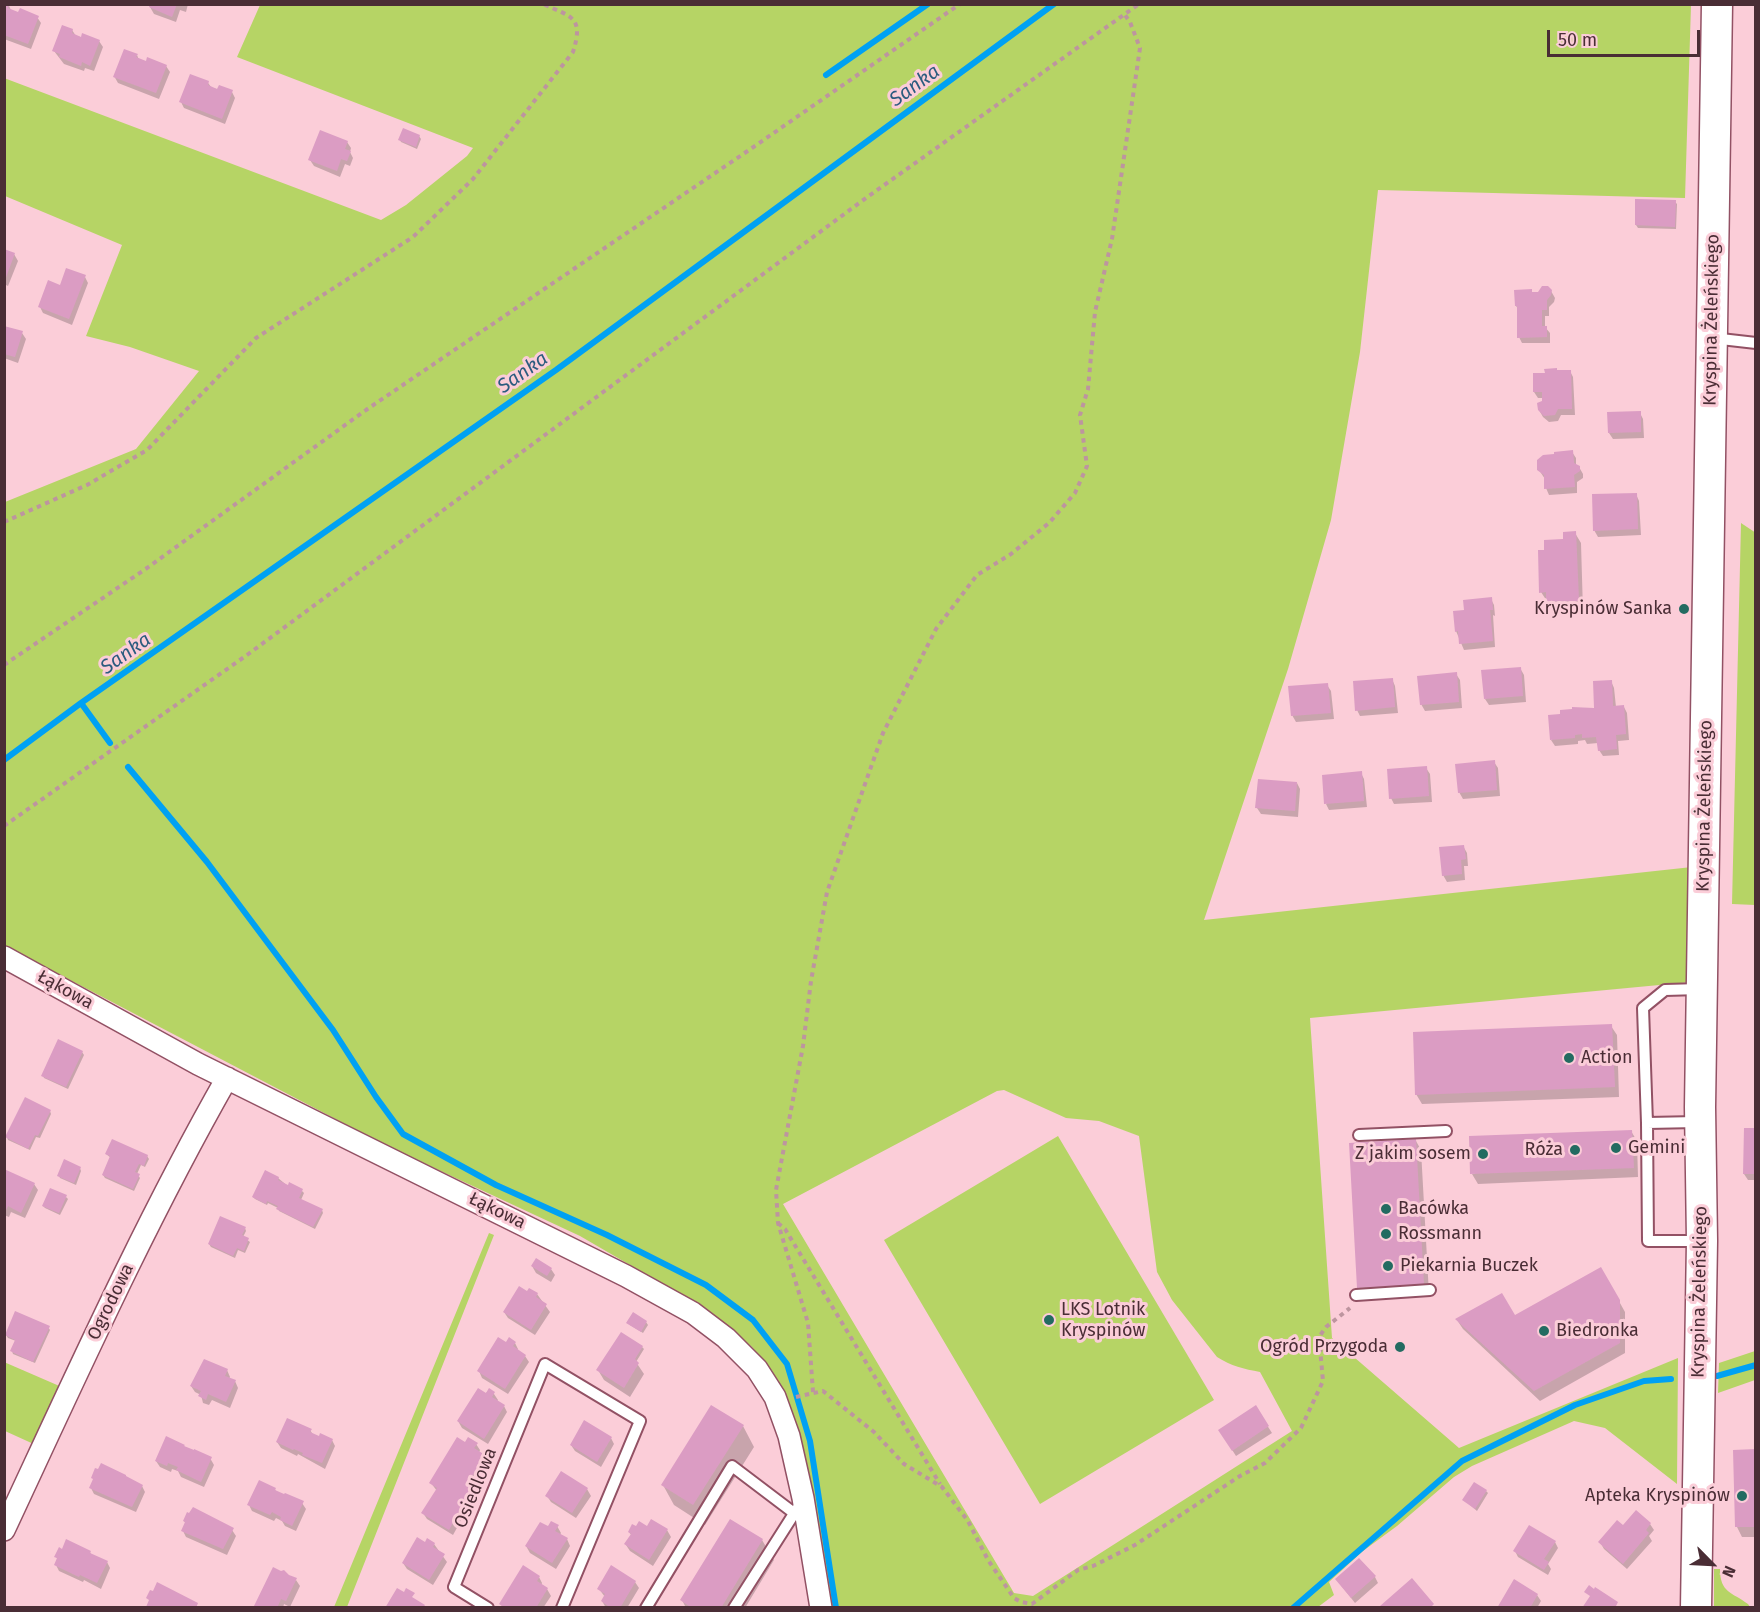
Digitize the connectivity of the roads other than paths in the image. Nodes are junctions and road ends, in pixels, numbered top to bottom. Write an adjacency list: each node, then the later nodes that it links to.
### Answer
1 (1717, 4): 2 (main road, Kryspina Żeleńskiego)
2 (1712, 338): 3 (lane); 5 (main road, Kryspina Żeleńskiego)
3 (1755, 343)
4 (4, 957): 6 (street, Łąkowa)
5 (1702, 988): 7 (main road, Kryspina Żeleńskiego); 8 (lane)
6 (227, 1078): 14 (street, Łąkowa); 15 (street, Ogrodowa)
7 (1700, 1122): 8 (lane); 11 (main road, Kryspina Żeleńskiego)
8 (1647, 1123): 11 (lane)
9 (1446, 1131): 10 (lane)
10 (1359, 1135)
11 (1702, 1241): 21 (main road, Kryspina Żeleńskiego)
12 (1430, 1290): 13 (lane)
13 (1356, 1295)
14 (799, 1506): 18 (lane); 19 (lane); 20 (street, Łąkowa)
15 (4, 1530)
16 (488, 1608): 17 (lane, Osiedlowa)
17 (562, 1608)
18 (646, 1608)
19 (734, 1608)
20 (820, 1608)
21 (1696, 1608)

